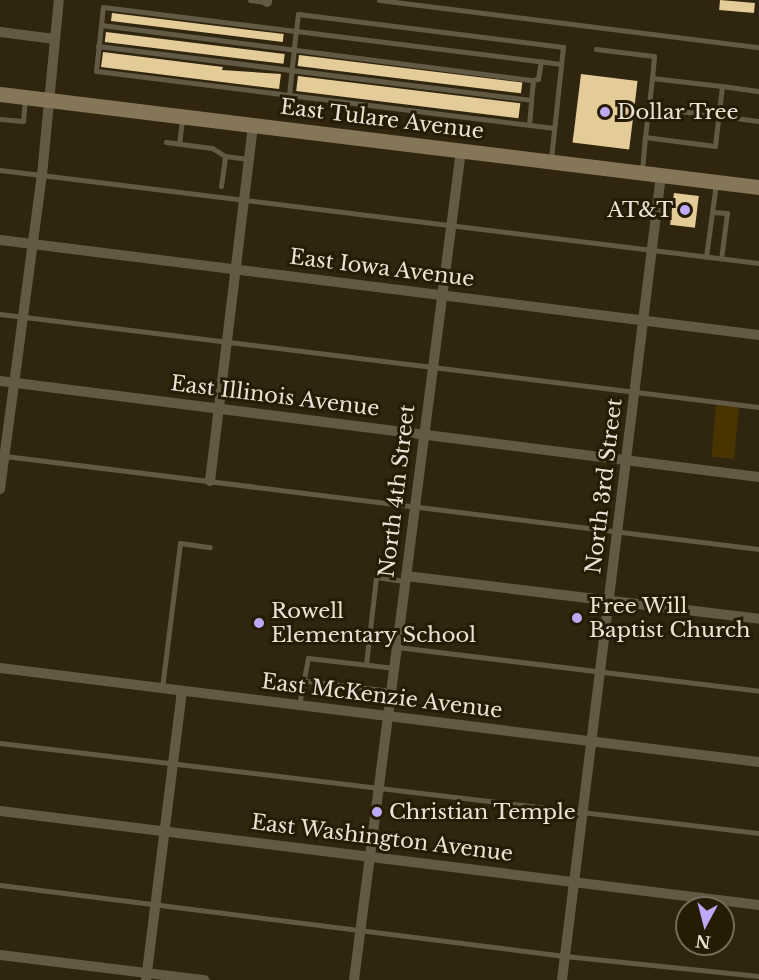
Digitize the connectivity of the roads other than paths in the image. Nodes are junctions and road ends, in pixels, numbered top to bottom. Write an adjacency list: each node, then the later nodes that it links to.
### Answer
1 (60, 0): 8 (street)
2 (250, 0): 4 (lane)
3 (379, 0): 10 (lane)
4 (267, 1)
5 (101, 25): 6 (lane); 9 (lane); 11 (lane)
6 (296, 30): 11 (lane); 13 (lane); 14 (lane)
7 (0, 32): 8 (street)
8 (55, 39): 23 (street)
9 (99, 46): 15 (lane); 21 (lane)
10 (759, 47)
11 (294, 48): 15 (lane); 17 (lane)
12 (596, 49): 16 (lane)
13 (541, 61): 14 (lane); 17 (lane)
14 (561, 64): 32 (lane)
15 (292, 70): 21 (lane); 24 (lane)
16 (652, 78): 18 (lane); 25 (lane)
17 (534, 80): 24 (lane)
18 (723, 86): 19 (lane); 27 (lane)
19 (759, 91)
20 (0, 94): 22 (main road, East Tulare Avenue)
21 (289, 95): 30 (lane)
22 (25, 97): 23 (main road, East Tulare Avenue); 28 (lane)
23 (49, 100): 26 (main road, East Tulare Avenue); 42 (street)
24 (531, 100): 30 (lane)
25 (649, 107): 27 (lane); 33 (lane)
26 (182, 116): 31 (main road, East Tulare Avenue); 35 (lane)
27 (719, 116): 29 (lane); 33 (lane)
28 (0, 118)
29 (759, 120)
30 (529, 124): 32 (lane)
31 (253, 125): 36 (main road, East Tulare Avenue); 38 (street)
32 (554, 128): 39 (lane)
33 (645, 137): 41 (lane)
34 (166, 142): 35 (lane)
35 (179, 144): 37 (lane)
36 (461, 150): 39 (main road, East Tulare Avenue); 49 (street, North 4th Street)
37 (225, 156): 38 (lane); 45 (lane)
38 (249, 159): 47 (street)
39 (550, 161): 41 (main road, East Tulare Avenue)
40 (0, 170): 42 (lane)
41 (641, 172): 43 (main road, East Tulare Avenue)
42 (42, 175): 47 (lane); 51 (street)
43 (661, 175): 44 (main road, East Tulare Avenue); 52 (street, North 3rd Street)
44 (716, 182): 46 (main road, East Tulare Avenue); 48 (lane)
45 (221, 186)
46 (759, 187)
47 (244, 200): 49 (lane); 56 (street)
48 (712, 212): 53 (lane); 54 (lane)
49 (451, 225): 52 (lane); 57 (street, North 4th Street)
50 (0, 240): 51 (street, East Iowa Avenue)
51 (31, 244): 56 (street, East Iowa Avenue); 59 (street)
52 (652, 250): 53 (lane); 60 (street, North 3rd Street)
53 (706, 257): 54 (lane)
54 (721, 259): 55 (lane)
55 (759, 264)
56 (238, 270): 57 (street, East Iowa Avenue); 62 (street)
57 (442, 294): 60 (street, East Iowa Avenue); 63 (street, North 4th Street)
58 (0, 314): 59 (lane)
59 (20, 317): 62 (lane); 65 (street)
60 (643, 321): 61 (street, East Iowa Avenue); 66 (street, North 3rd Street)
61 (759, 335)
62 (228, 342): 63 (lane); 68 (street)
63 (433, 365): 66 (lane); 69 (street, North 4th Street)
64 (0, 381): 65 (street, East Illinois Avenue)
65 (13, 382): 68 (street, East Illinois Avenue); 70 (street)
66 (635, 392): 67 (lane); 71 (street, North 3rd Street)
67 (759, 407)
68 (219, 408): 69 (street, East Illinois Avenue); 73 (street)
69 (424, 435): 71 (street, East Illinois Avenue); 75 (street, North 4th Street)
70 (2, 455): 73 (lane); 74 (street)
71 (626, 462): 72 (street, East Illinois Avenue); 76 (street, North 3rd Street)
72 (759, 477)
73 (210, 481): 75 (lane)
74 (0, 489)
75 (415, 506): 76 (lane); 79 (street, North 4th Street)
76 (618, 531): 78 (lane); 80 (street, North 3rd Street)
77 (210, 547): 88 (lane)
78 (759, 549)
79 (406, 578): 80 (street); 82 (street, North 4th Street); 83 (lane)
80 (610, 600): 81 (street); 86 (street, North 3rd Street)
81 (759, 619)
82 (397, 647): 85 (street, North 4th Street); 86 (lane)
83 (366, 664): 85 (lane); 87 (lane)
84 (0, 668): 88 (street, East McKenzie Avenue)
85 (394, 668): 90 (street, North 4th Street)
86 (601, 673): 91 (lane); 94 (street, North 3rd Street)
87 (306, 681): 90 (lane); 92 (lane)
88 (162, 688): 89 (street, East McKenzie Avenue)
89 (182, 691): 92 (street, East McKenzie Avenue); 97 (street)
90 (391, 691): 93 (street, North 4th Street)
91 (759, 691)
92 (299, 705): 93 (street, East McKenzie Avenue)
93 (388, 716): 94 (street, East McKenzie Avenue); 98 (street, North 4th Street)
94 (592, 742): 96 (street, East McKenzie Avenue); 100 (street, North 3rd Street)
95 (0, 743): 97 (lane)
96 (759, 762)
97 (173, 764): 98 (lane); 101 (street)
98 (379, 790): 100 (lane); 103 (street, North 4th Street)
99 (0, 811): 101 (street, East Washington Avenue)
100 (583, 812): 102 (lane); 104 (street, North 3rd Street)
101 (164, 831): 103 (street, East Washington Avenue); 106 (street)
102 (759, 833)
103 (370, 856): 104 (street, East Washington Avenue); 108 (street, North 4th Street)
104 (574, 882): 107 (street, East Washington Avenue); 110 (street, North 3rd Street)
105 (0, 885): 106 (lane)
106 (155, 904): 108 (lane); 111 (street)
107 (759, 905)
108 (361, 930): 110 (lane); 114 (street, North 4th Street)
109 (0, 955): 111 (street)
110 (565, 956): 112 (lane); 115 (street, North 3rd Street)
111 (146, 976): 113 (street)
112 (759, 976)
113 (204, 980)
114 (354, 980)
115 (562, 980)

